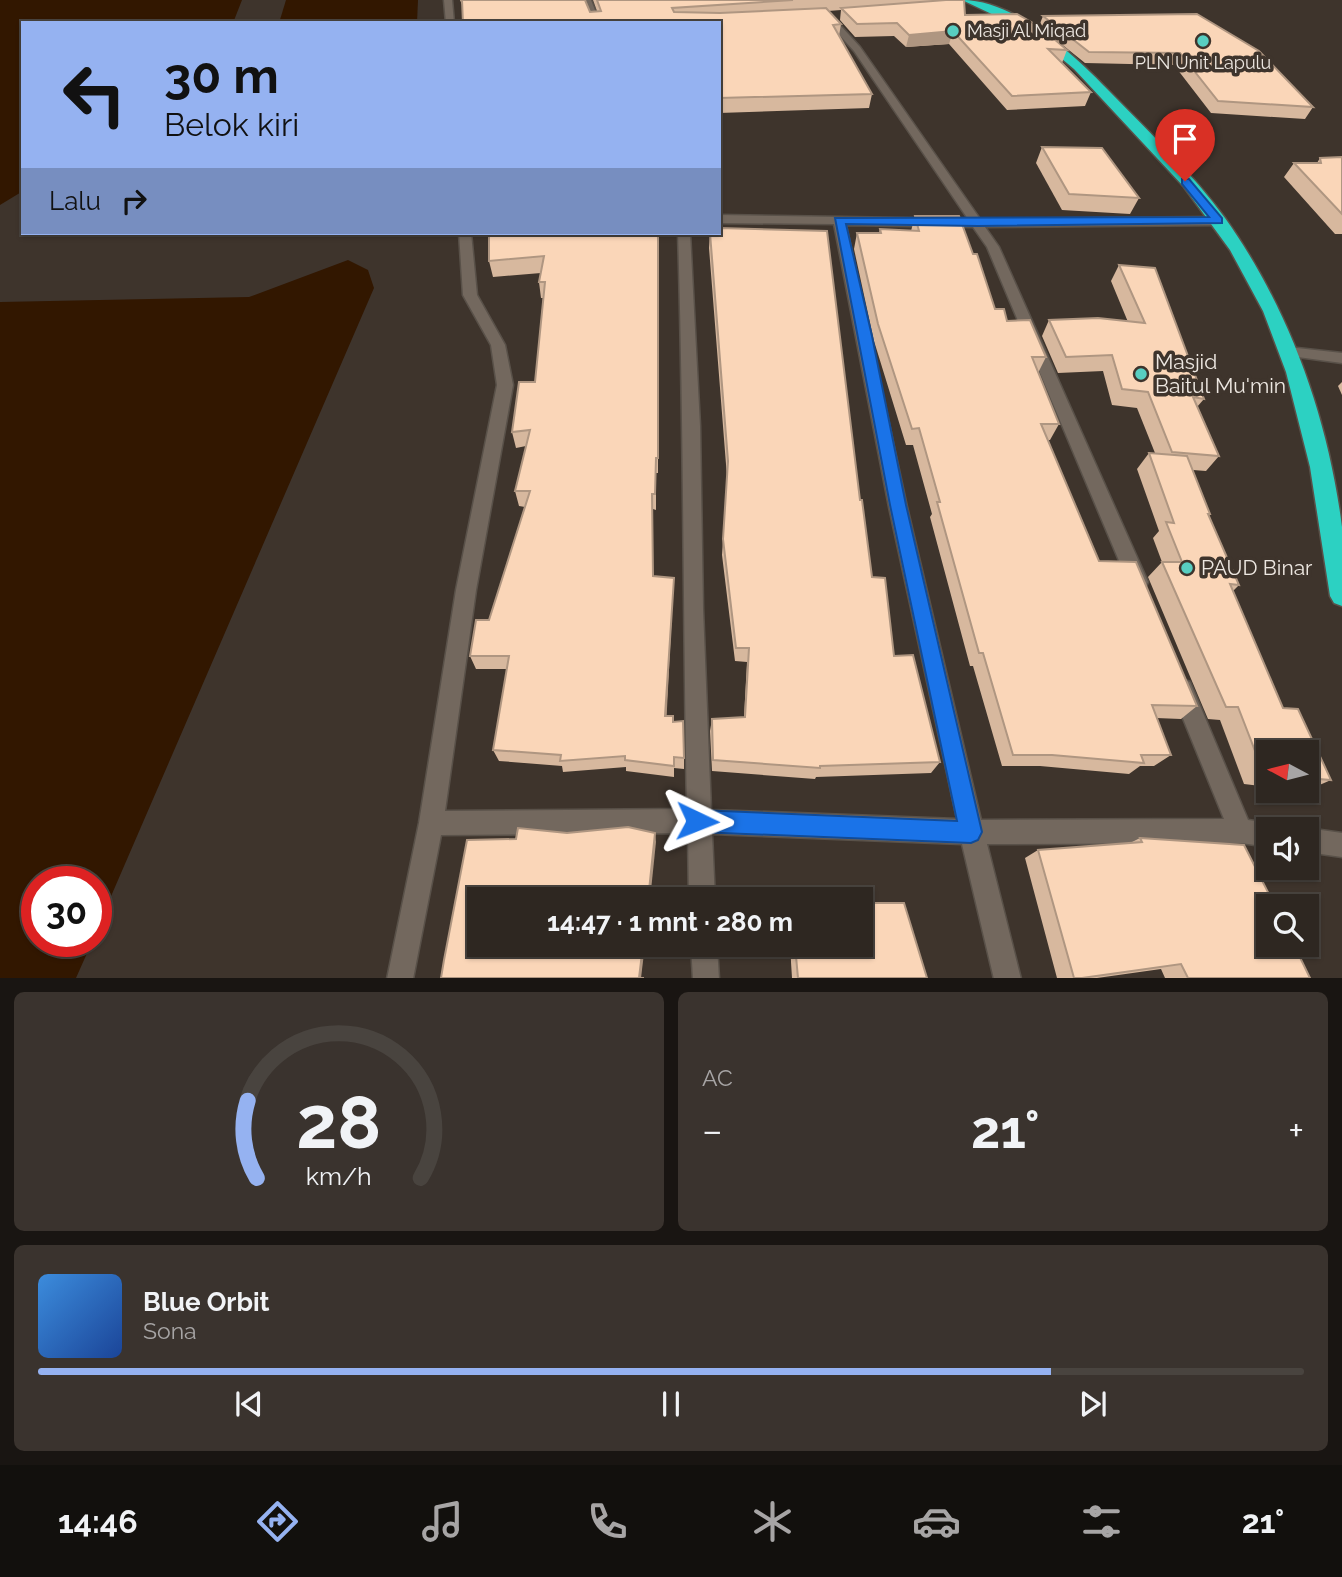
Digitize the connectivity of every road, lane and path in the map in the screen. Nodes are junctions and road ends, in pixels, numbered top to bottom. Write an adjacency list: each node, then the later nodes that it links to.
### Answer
1 (448, 0): 5 (street)
2 (587, 0): 6 (street)
3 (968, 4): 9 (highway)
4 (827, 16): 10 (street)
5 (450, 21)
6 (595, 21)
7 (721, 219): 8 (street)
8 (839, 220): 10 (street); 21 (street)
9 (1218, 221): 10 (street); 13 (highway)
10 (978, 223): 16 (street)
11 (465, 235): 19 (street)
12 (684, 235): 18 (street)
13 (1288, 352): 14 (street); 15 (highway)
14 (1342, 358)
15 (1342, 596)
16 (1146, 600)
17 (1178, 677): 20 (street)
18 (697, 821): 19 (street); 21 (street); 25 (street)
19 (431, 823): 27 (street)
20 (1241, 831): 21 (street); 22 (street)
21 (971, 832): 29 (street)
22 (1256, 833)
23 (1319, 842): 24 (street)
24 (1342, 845)
25 (701, 887)
26 (705, 957): 28 (street)
27 (400, 978)
28 (706, 978)
29 (1008, 978)

